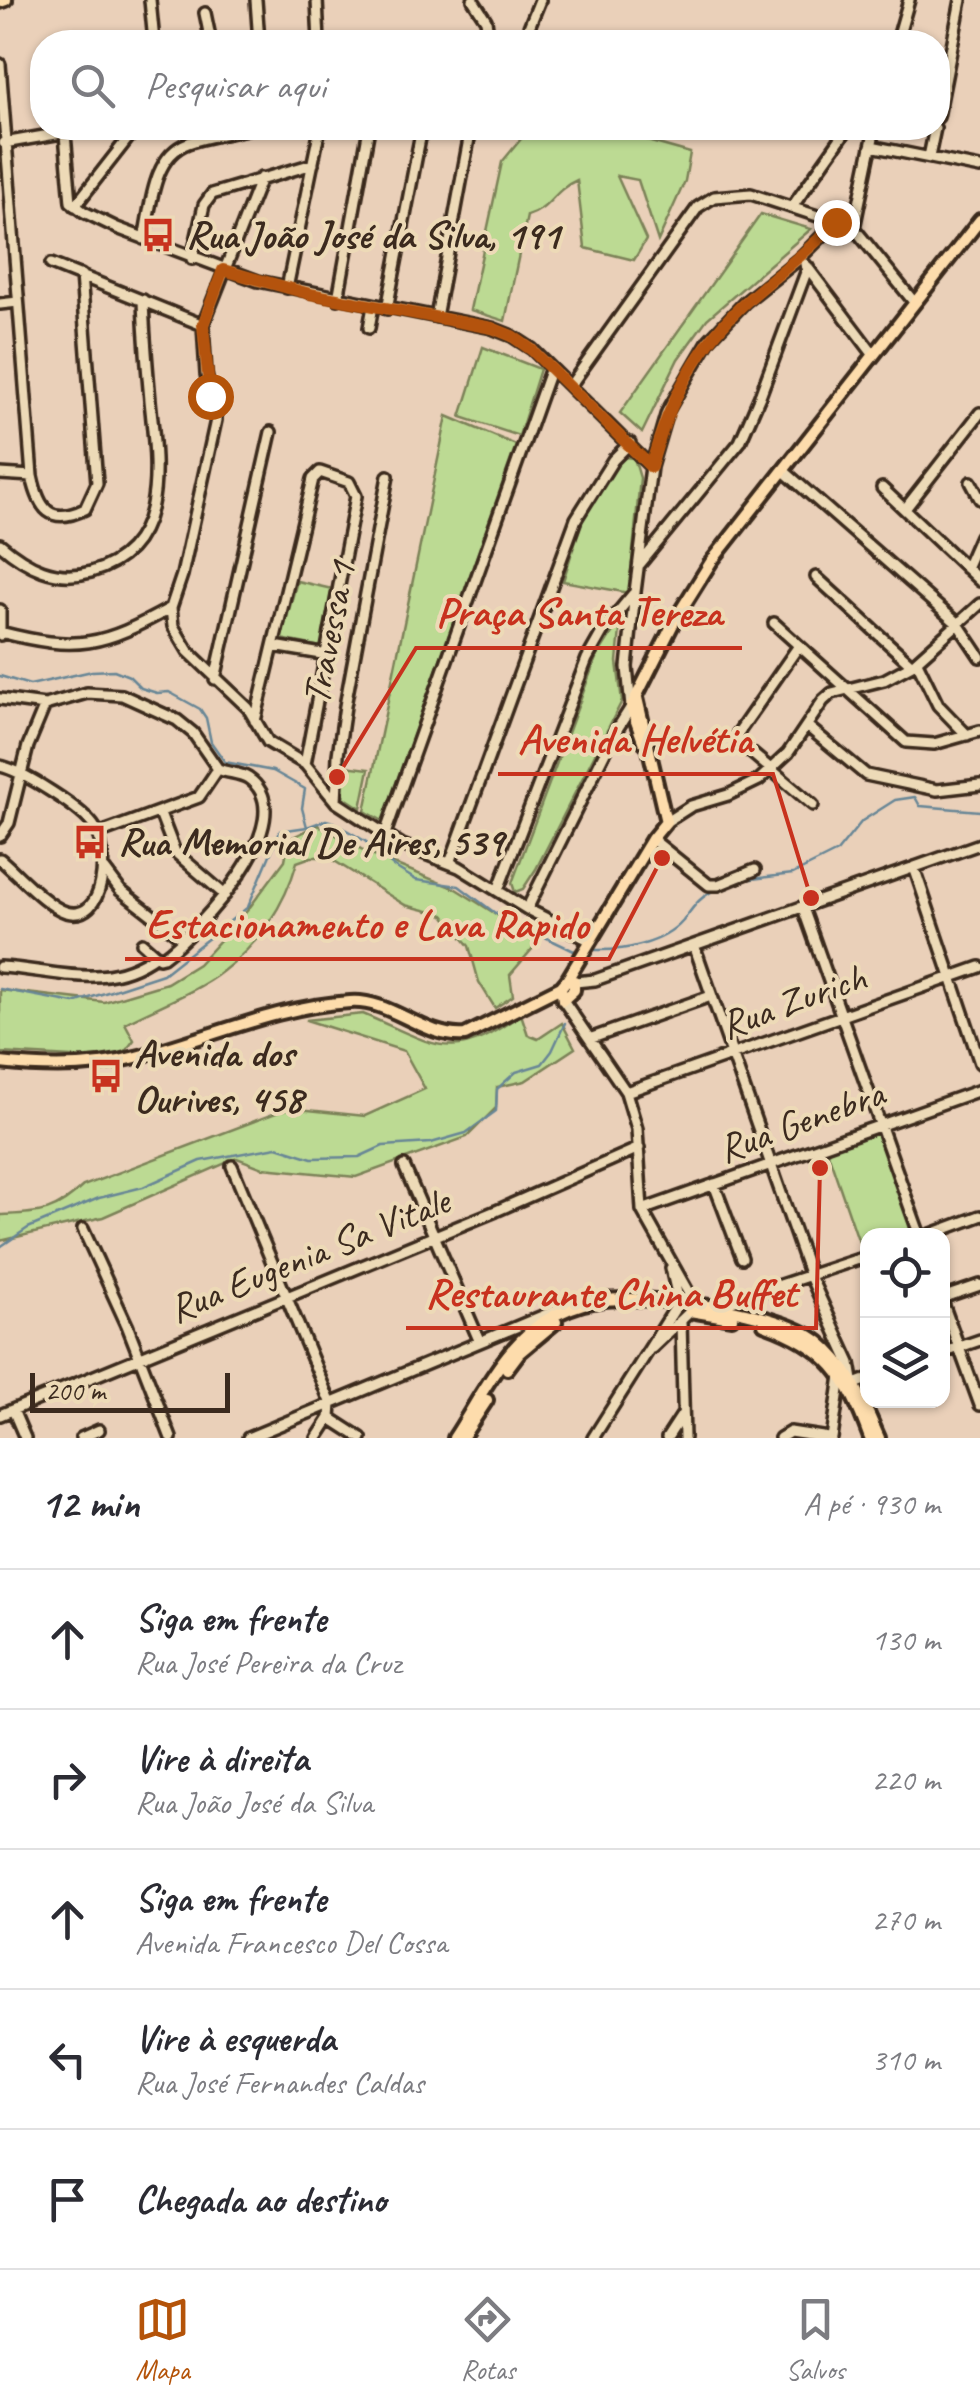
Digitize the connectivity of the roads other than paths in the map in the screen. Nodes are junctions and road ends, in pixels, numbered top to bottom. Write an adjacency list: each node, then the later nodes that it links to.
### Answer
1 (150, 0): 9 (street)
2 (256, 0): 11 (street)
3 (317, 0): 12 (street)
4 (473, 0): 13 (street)
5 (540, 0): 14 (street)
6 (909, 0): 15 (street)
7 (961, 0): 16 (street)
8 (205, 13): 10 (street)
9 (153, 30)
10 (209, 30)
11 (258, 30)
12 (319, 30)
13 (487, 30)
14 (528, 30)
15 (900, 30)
16 (950, 55)
17 (0, 64): 29 (street)
18 (30, 140): 29 (street)
19 (66, 140): 35 (street)
20 (127, 140): 35 (street)
21 (202, 140): 40 (street)
22 (318, 140): 32 (street)
23 (368, 140): 48 (street)
24 (420, 140): 54 (street)
25 (469, 140): 55 (street)
26 (839, 140): 36 (street)
27 (872, 140): 30 (street)
28 (933, 140): 31 (street)
29 (3, 144): 50 (street)
30 (871, 146): 31 (street); 39 (street)
31 (929, 157): 33 (street)
32 (314, 164): 34 (street); 47 (street)
33 (980, 168)
34 (261, 178): 41 (street); 45 (street)
35 (76, 206): 40 (street)
36 (792, 207): 38 (street); 60 (street)
37 (980, 220): 51 (main road)
38 (836, 222): 39 (street); 42 (street)
39 (854, 228): 51 (street)
40 (144, 239): 41 (street)
41 (192, 258): 45 (street)
42 (800, 258): 44 (street); 64 (street)
43 (51, 264): 46 (street)
44 (808, 267): 58 (street); 77 (street)
45 (223, 270): 47 (street); 56 (street)
46 (81, 275): 49 (street); 67 (street)
47 (287, 288): 48 (street)
48 (338, 299): 53 (street)
49 (143, 300): 56 (street); 76 (street)
50 (18, 302): 52 (street); 67 (street)
51 (914, 302): 58 (main road)
52 (0, 304)
53 (372, 306): 54 (street); 57 (street)
54 (387, 308): 55 (street)
55 (436, 317): 59 (street)
56 (203, 325): 83 (street)
57 (369, 328)
58 (873, 354): 65 (main road)
59 (551, 368): 60 (street); 117 (street)
60 (570, 386): 63 (street)
61 (980, 412): 74 (street)
62 (271, 432): 93 (street)
63 (630, 442): 64 (street); 122 (street)
64 (651, 467): 77 (street)
65 (784, 472): 71 (street); 96 (main road)
66 (0, 474): 67 (street)
67 (32, 476)
68 (388, 476): 111 (street, Travessa 1)
69 (971, 482): 72 (street)
70 (882, 488): 74 (street)
71 (814, 497): 73 (street); 86 (street)
72 (980, 499)
73 (805, 507)
74 (905, 510): 78 (street)
75 (980, 536): 78 (street)
76 (0, 544)
77 (638, 566): 81 (street)
78 (966, 568): 80 (street)
79 (816, 577): 92 (street)
80 (980, 581)
81 (635, 592): 96 (street); 126 (street)
82 (980, 604): 86 (street)
83 (171, 608): 87 (street); 93 (street)
84 (0, 610): 87 (street)
85 (774, 623): 89 (street)
86 (958, 624): 91 (street); 92 (street)
87 (0, 633)
88 (274, 646): 90 (street); 90 (street); 99 (street)
89 (798, 647): 94 (street); 107 (street)
90 (328, 655): 104 (street)
91 (980, 657)
92 (914, 664): 94 (street); 103 (street)
93 (215, 679): 99 (street)
94 (844, 689): 100 (street); 103 (street)
95 (0, 699): 97 (street)
96 (634, 703): 98 (main road); 102 (street)
97 (46, 704): 106 (street); 108 (street)
98 (638, 719): 102 (street); 115 (main road)
99 (256, 720): 104 (street)
100 (807, 726): 107 (street); 109 (street)
101 (980, 731): 103 (street)
102 (614, 734): 129 (street)
103 (967, 735)
104 (305, 764): 111 (street)
105 (0, 766): 108 (street)
106 (218, 769): 114 (street); 127 (street)
107 (772, 770): 113 (street); 115 (street)
108 (22, 775): 112 (street); 116 (street)
109 (980, 785)
110 (0, 802): 112 (street)
111 (336, 802): 117 (street)
112 (15, 804): 118 (street)
113 (814, 805)
114 (160, 813): 116 (street); 127 (street)
115 (666, 822): 119 (main road)
116 (98, 834): 124 (street)
117 (385, 834): 122 (street)
118 (0, 836)
119 (652, 838): 125 (street); 131 (main road)
120 (980, 844): 123 (street)
121 (0, 859): 124 (street)
122 (450, 862): 126 (street)
123 (914, 866): 128 (street); 137 (street)
124 (104, 870): 130 (street)
125 (755, 870)
126 (498, 890): 129 (street)
127 (225, 896): 134 (street)
128 (803, 908): 133 (street); 140 (street)
129 (526, 909): 131 (street)
130 (179, 936)
131 (591, 941): 138 (main road)
132 (142, 943): 134 (street)
133 (694, 946): 138 (street); 139 (street)
134 (156, 956): 135 (street)
135 (0, 967)
136 (980, 967): 137 (street, Rua Zurich)
137 (952, 977): 140 (street, Rua Zurich); 144 (street)
138 (568, 989): 141 (street); 143 (main road)
139 (711, 996): 141 (street); 142 (street)
140 (842, 1014): 142 (street, Rua Zurich); 147 (street)
141 (592, 1038): 146 (street)
142 (731, 1055): 146 (street, Rua Zurich); 149 (street)
143 (0, 1063)
144 (980, 1063)
145 (980, 1090): 147 (street, Rua Genebra)
146 (626, 1092): 148 (street)
147 (881, 1125): 149 (street, Rua Genebra); 155 (street)
148 (639, 1148): 153 (street); 158 (street, Rua Eugenia Sa Vitale)
149 (770, 1164): 152 (street, Rua Genebra); 162 (street)
150 (232, 1166): 165 (street)
151 (404, 1166): 158 (street)
152 (714, 1184): 153 (street, Rua Genebra); 159 (street)
153 (642, 1210): 161 (street)
154 (980, 1216): 156 (street)
155 (920, 1228)
156 (946, 1228)
157 (83, 1229): 183 (street)
158 (434, 1236): 165 (street, Rua Eugenia Sa Vitale); 176 (street)
159 (742, 1258)
160 (860, 1259): 162 (street)
161 (671, 1266): 168 (street); 170 (street)
162 (810, 1276): 164 (street); 173 (street)
163 (980, 1285): 166 (street)
164 (761, 1294): 169 (street); 171 (street)
165 (286, 1296): 183 (street, Rua Eugenia Sa Vitale); 186 (street)
166 (950, 1297)
167 (587, 1304): 168 (main road); 175 (street); 180 (main road)
168 (676, 1307): 170 (main road); 180 (main road); 181 (street)
169 (712, 1308): 170 (main road); 171 (main road)
170 (695, 1309): 174 (street); 184 (main road)
171 (749, 1314): 178 (main road)
172 (949, 1318): 179 (street)
173 (830, 1320): 178 (street); 184 (street)
174 (680, 1322): 181 (street); 189 (street)
175 (510, 1327): 176 (street); 180 (street)
176 (483, 1339): 180 (street); 186 (street)
177 (980, 1340): 179 (street)
178 (821, 1344): 184 (main road)
179 (960, 1347): 182 (street); 187 (street)
180 (513, 1348): 199 (main road); 200 (main road)
181 (652, 1348): 201 (street)
182 (950, 1350)
183 (140, 1358): 188 (street, Rua Eugenia Sa Vitale); 195 (street)
184 (850, 1380): 185 (street); 205 (street); 206 (main road); 207 (main road)
185 (860, 1380)
186 (331, 1404): 191 (street); 196 (street)
187 (980, 1406)
188 (13, 1410): 190 (street, Rua Eugenia Sa Vitale); 193 (street)
189 (682, 1414): 202 (street); 203 (street)
190 (0, 1415)
191 (330, 1418): 197 (street); 198 (street)
192 (99, 1430): 194 (street)
193 (25, 1438)
194 (81, 1438)
195 (171, 1438)
196 (248, 1438)
197 (317, 1438)
198 (361, 1438)
199 (454, 1438)
200 (462, 1438)
201 (593, 1438)
202 (667, 1438)
203 (684, 1438)
204 (780, 1438): 205 (street)
205 (831, 1438)
206 (870, 1438)
207 (879, 1438)

